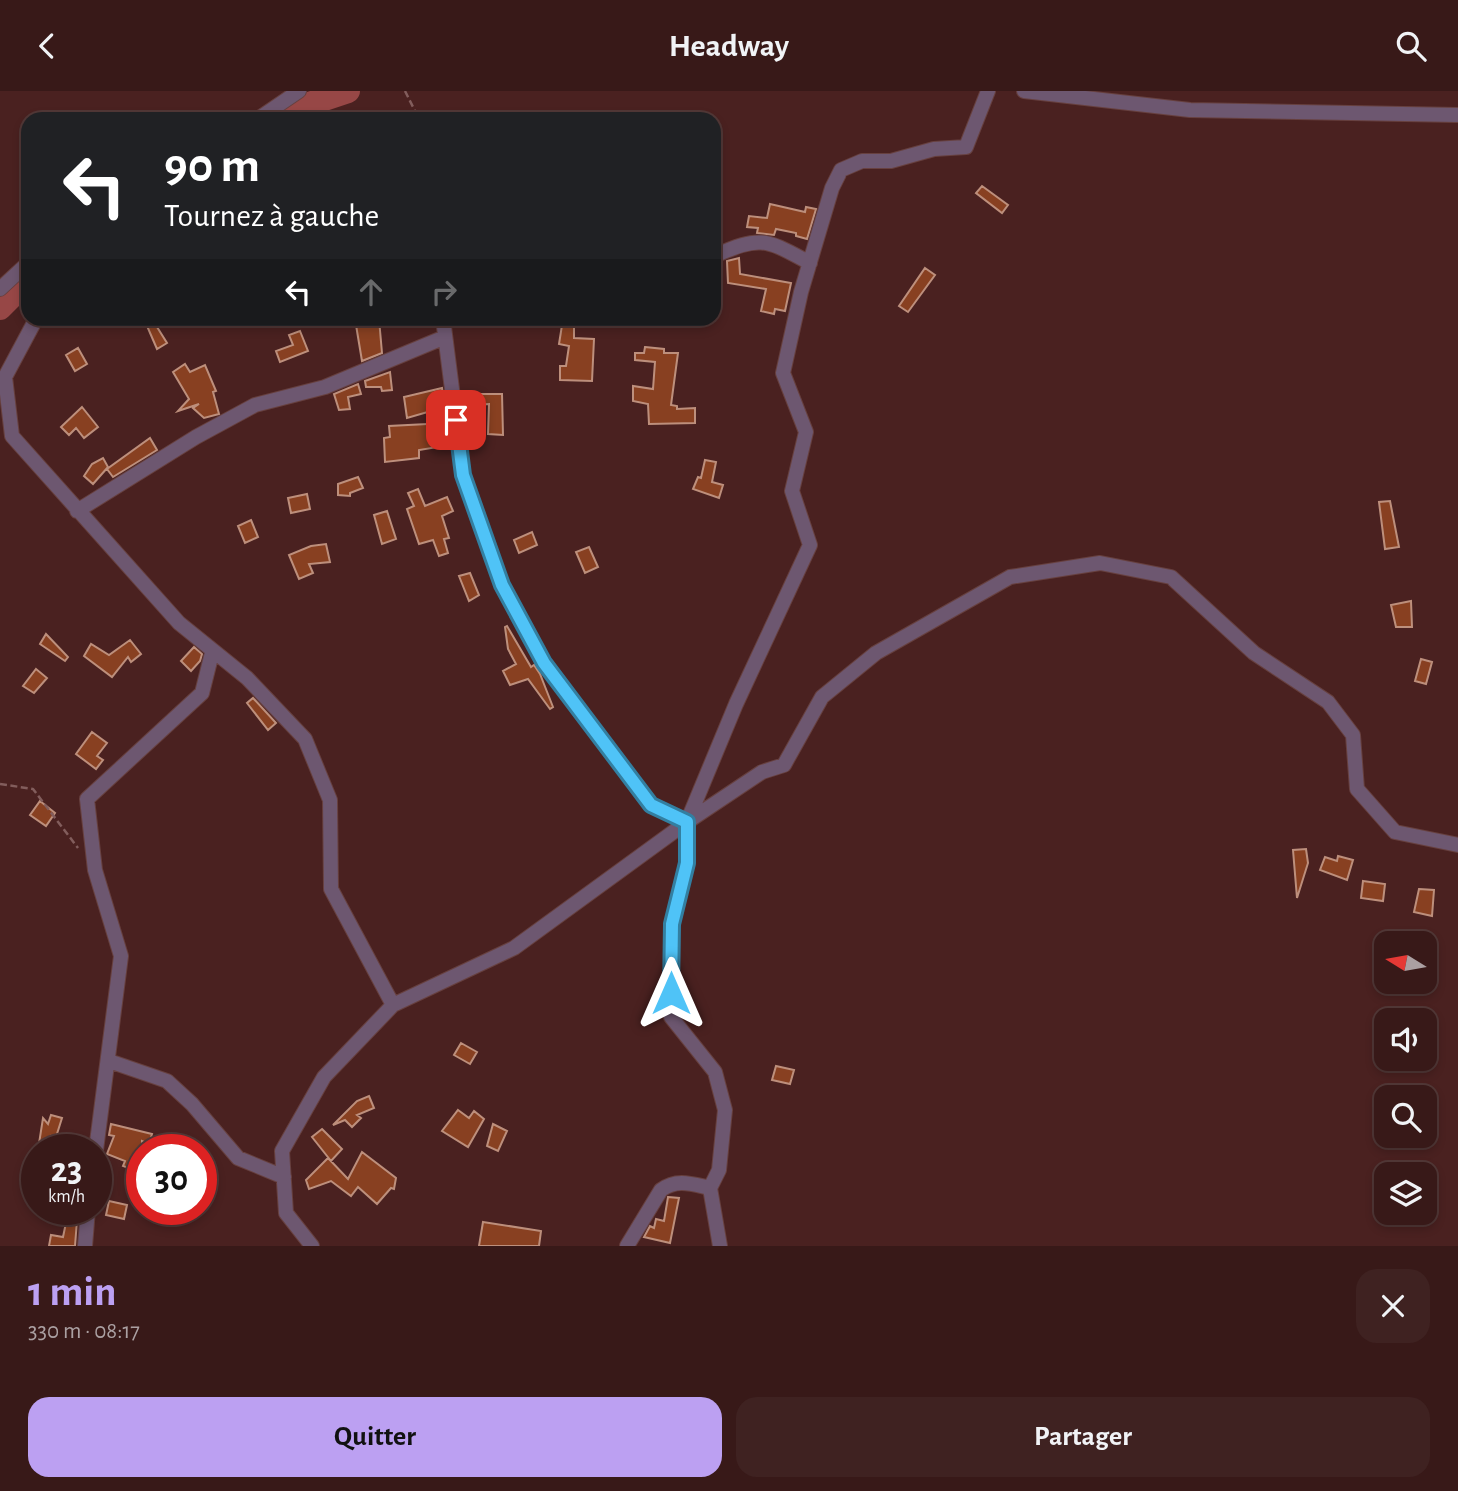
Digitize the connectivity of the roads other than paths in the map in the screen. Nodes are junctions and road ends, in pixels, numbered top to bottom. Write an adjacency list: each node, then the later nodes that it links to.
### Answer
1 (299, 91): 4 (street)
2 (988, 91): 7 (street)
3 (1024, 91): 5 (street)
4 (268, 112)
5 (1458, 115)
6 (721, 253): 7 (street)
7 (810, 263): 15 (street)
8 (21, 270): 9 (street)
9 (0, 289)
10 (32, 326): 13 (street)
11 (444, 326): 12 (street)
12 (445, 337): 13 (street); 15 (street)
13 (77, 511): 14 (street)
14 (212, 653): 17 (street); 18 (street)
15 (687, 822): 16 (street); 17 (street); 21 (street)
16 (1458, 845)
17 (393, 1005): 20 (street)
18 (109, 1061): 19 (street); 20 (street)
19 (98, 1134)
20 (284, 1177): 24 (street)
21 (710, 1188): 25 (street); 26 (street)
22 (87, 1225): 23 (street)
23 (85, 1246)
24 (312, 1246)
25 (628, 1246)
26 (720, 1246)

